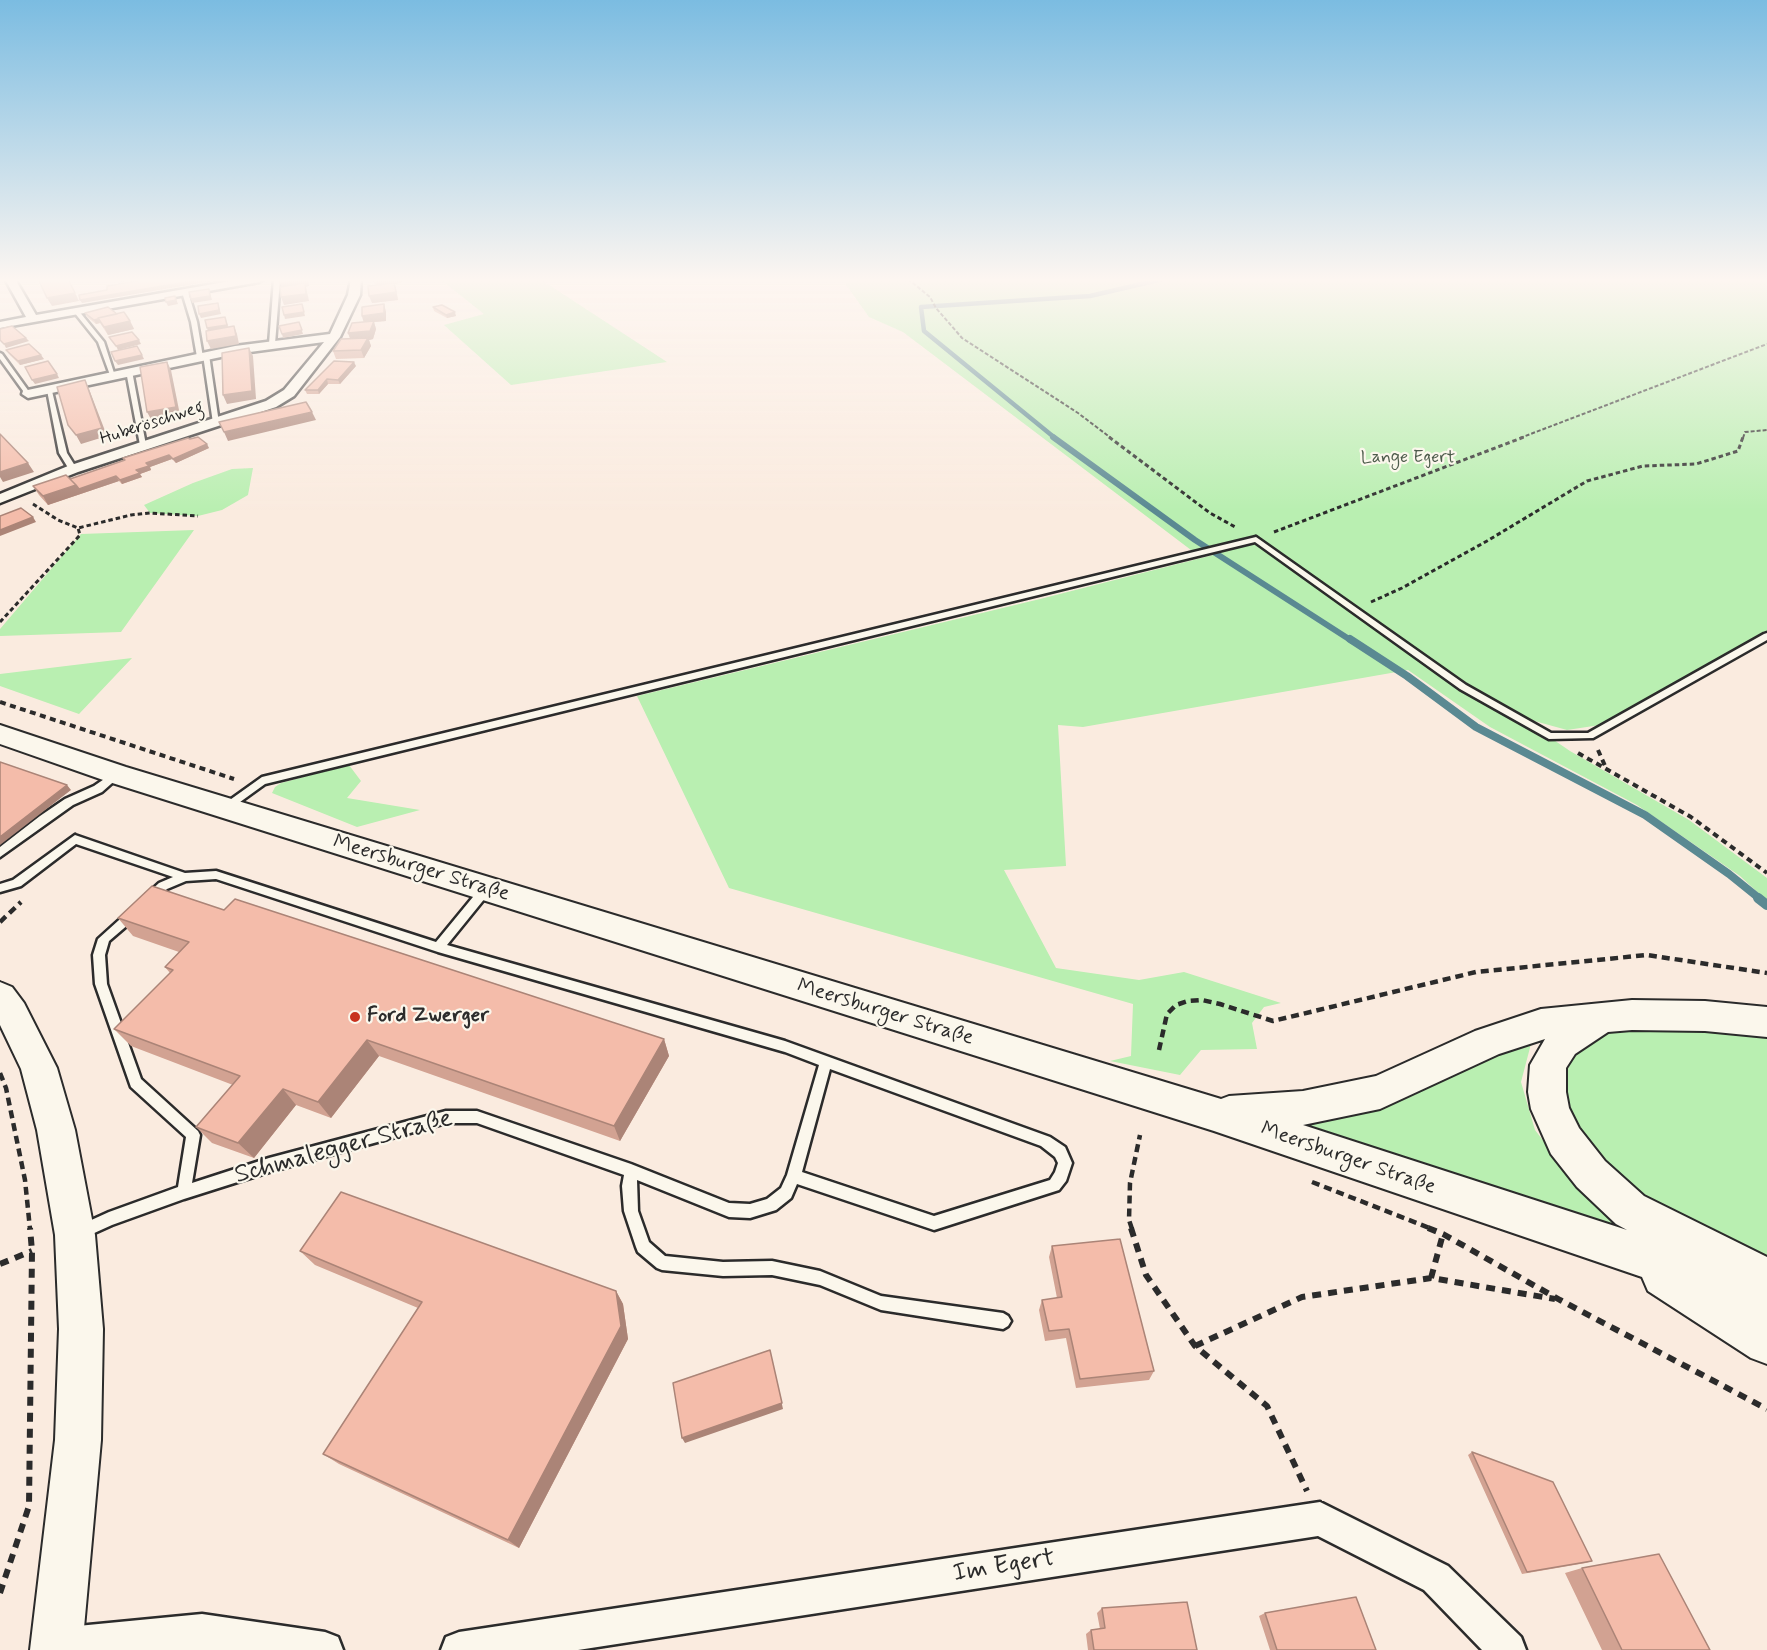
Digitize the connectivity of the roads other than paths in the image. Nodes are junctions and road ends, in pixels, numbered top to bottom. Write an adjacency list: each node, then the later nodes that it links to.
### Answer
1 (1, 356): 8 (lane)
2 (106, 356): 6 (lane)
3 (203, 356): 5 (street); 9 (lane)
4 (319, 356): 9 (street, Huberöschweg)
5 (129, 371): 6 (street); 10 (lane)
6 (113, 375): 7 (street)
7 (49, 391): 8 (street); 11 (lane)
8 (28, 394)
9 (216, 423): 10 (street, Huberöschweg)
10 (143, 445): 11 (street, Huberöschweg)
11 (73, 469): 12 (street, Huberöschweg)
12 (0, 499)
13 (1767, 636): 16 (lane)
14 (0, 734): 15 (street, Meersburger Straße)
15 (116, 774): 16 (street, Meersburger Straße); 17 (lane)
16 (225, 807): 20 (street, Meersburger Straße)
17 (0, 853)
18 (185, 877): 19 (lane); 21 (lane); 29 (lane)
19 (0, 888)
20 (486, 889): 21 (lane); 26 (street, Meersburger Straße)
21 (438, 947): 25 (lane)
22 (0, 998): 30 (street)
23 (1600, 1020): 24 (street); 26 (street); 32 (street)
24 (1767, 1022)
25 (826, 1062): 28 (lane, Schmalegger Straße); 28 (lane)
26 (1214, 1114): 31 (street, Meersburger Straße)
27 (631, 1171): 28 (lane, Schmalegger Straße); 29 (lane, Schmalegger Straße); 34 (lane)
28 (794, 1176)
29 (184, 1192): 30 (lane, Schmalegger Straße)
30 (75, 1235): 36 (street)
31 (1617, 1247): 33 (street, Meersburger Straße); 35 (street)
32 (1767, 1279)
33 (1767, 1300)
34 (1003, 1321)
35 (1767, 1342)
36 (57, 1648): 37 (street)
37 (325, 1650)
38 (459, 1650): 39 (street, Im Egert)
39 (1508, 1650)

